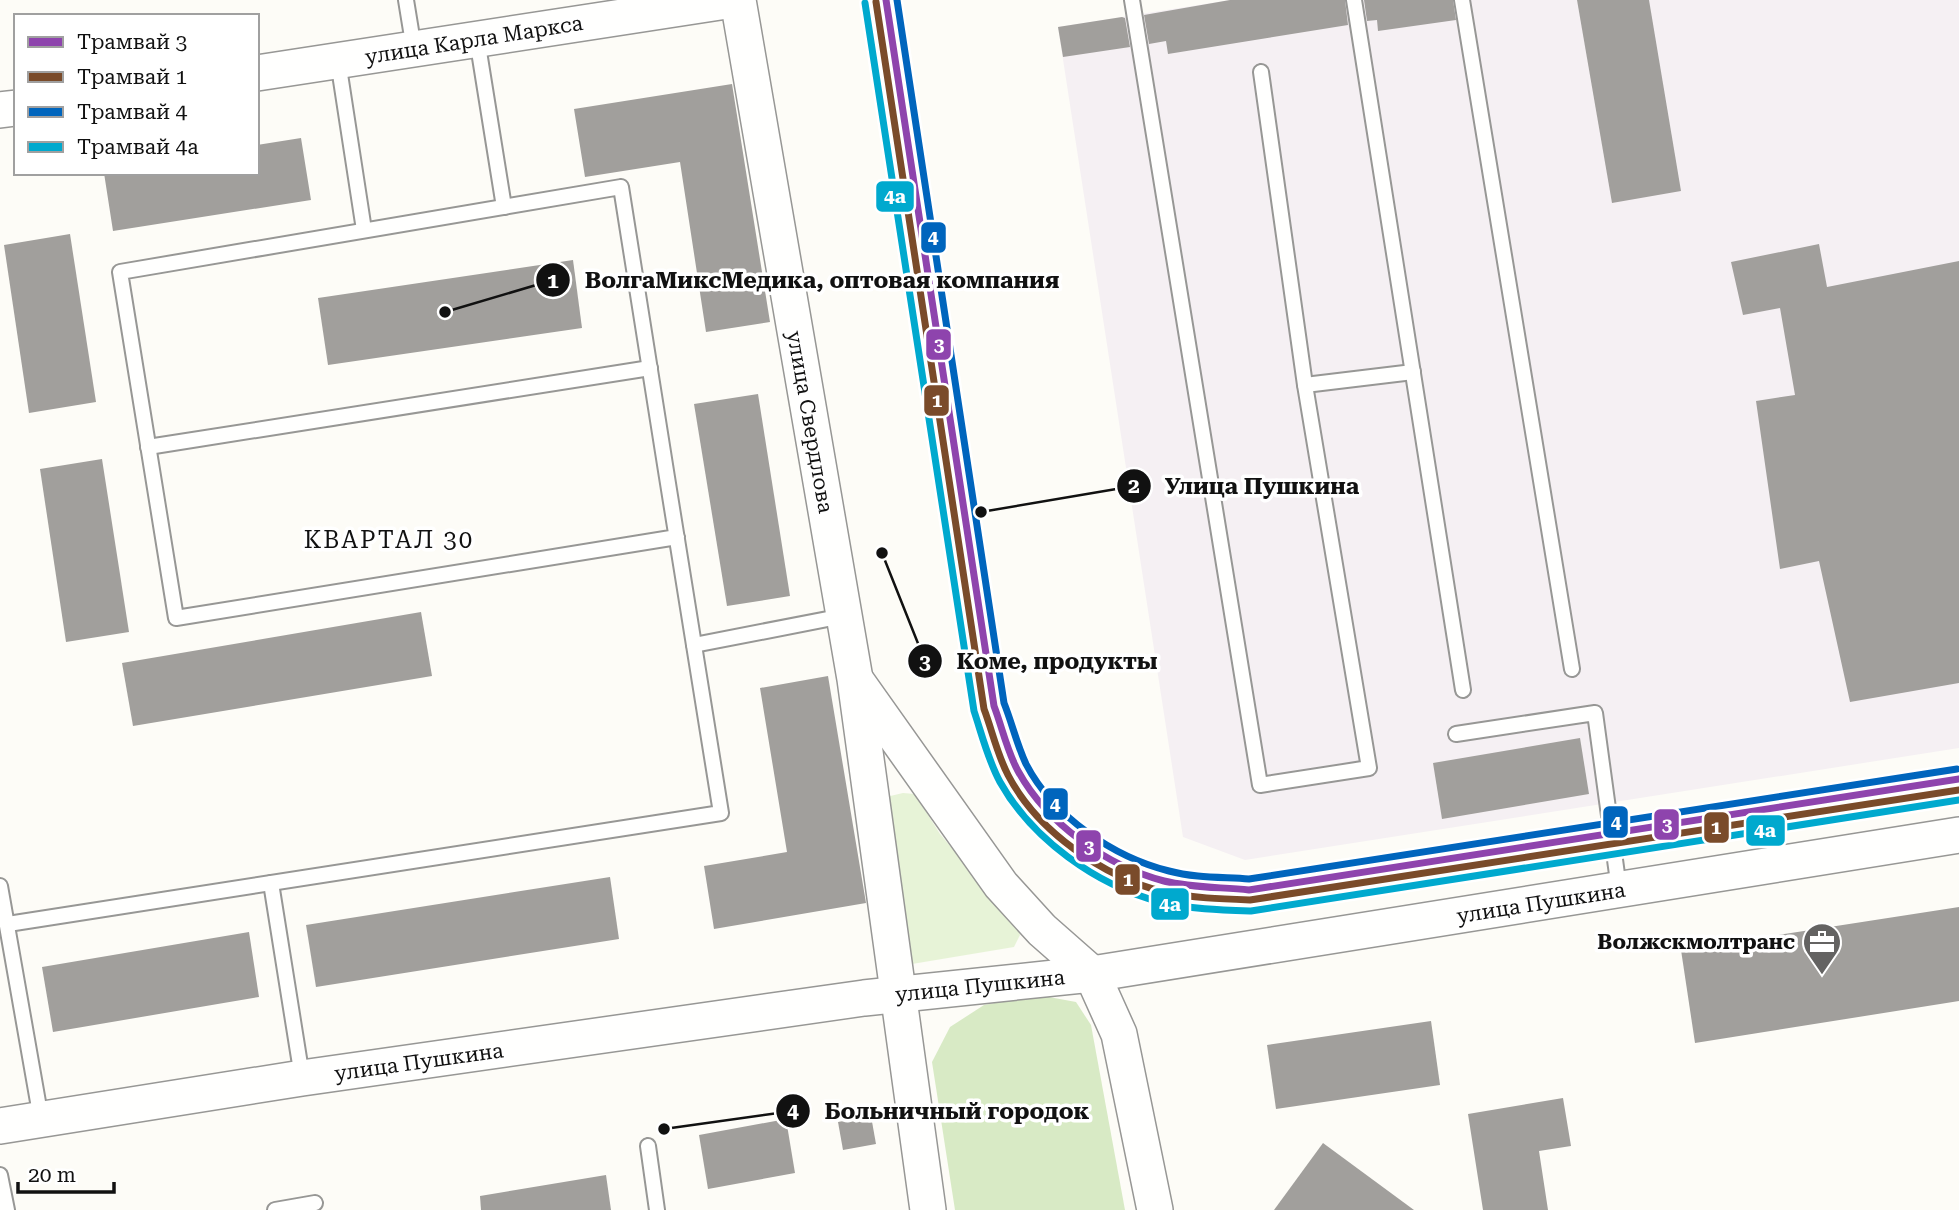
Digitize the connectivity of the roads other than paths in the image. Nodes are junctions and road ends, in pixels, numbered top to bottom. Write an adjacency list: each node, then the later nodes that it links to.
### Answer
1 (406, 0): 7 (lane)
2 (736, 0): 6 (street, улица Карла Маркса); 18 (street, улица Свердлова)
3 (1132, 0): 15 (lane)
4 (1354, 0): 14 (lane)
5 (1462, 0): 20 (lane)
6 (477, 38): 7 (street, улица Карла Маркса); 11 (lane)
7 (414, 49): 8 (street, улица Карла Маркса)
8 (338, 61): 10 (street, улица Карла Маркса); 12 (lane)
9 (1261, 72): 15 (lane)
10 (259, 73)
11 (503, 207): 12 (lane); 13 (lane)
12 (364, 230): 16 (lane)
13 (650, 368): 16 (lane); 17 (lane)
14 (1413, 372): 15 (lane); 22 (lane)
15 (1305, 385)
16 (148, 447): 17 (lane)
17 (677, 537): 19 (lane)
18 (843, 616): 19 (lane); 21 (street, улица Свердлова)
19 (694, 645): 25 (lane)
20 (1572, 669)
21 (855, 679): 29 (street, улица Свердлова); 30 (street, улица Свердлова)
22 (1463, 691)
23 (1456, 734): 27 (lane)
24 (1959, 835): 27 (street, улица Пушкина)
25 (271, 883): 28 (lane); 31 (lane)
26 (0, 886): 28 (lane)
27 (1619, 890): 29 (street, улица Пушкина)
28 (8, 924): 32 (lane)
29 (1092, 974): 30 (street, улица Пушкина); 41 (street, улица Свердлова)
30 (896, 994): 31 (street, улица Пушкина); 40 (street, улица Свердлова)
31 (302, 1079): 32 (street, улица Пушкина)
32 (41, 1119): 33 (street, улица Пушкина)
33 (0, 1126)
34 (648, 1146): 39 (lane)
35 (0, 1175): 37 (lane)
36 (315, 1203): 38 (lane)
37 (7, 1210)
38 (275, 1210)
39 (656, 1210)
40 (928, 1210)
41 (1155, 1210)

